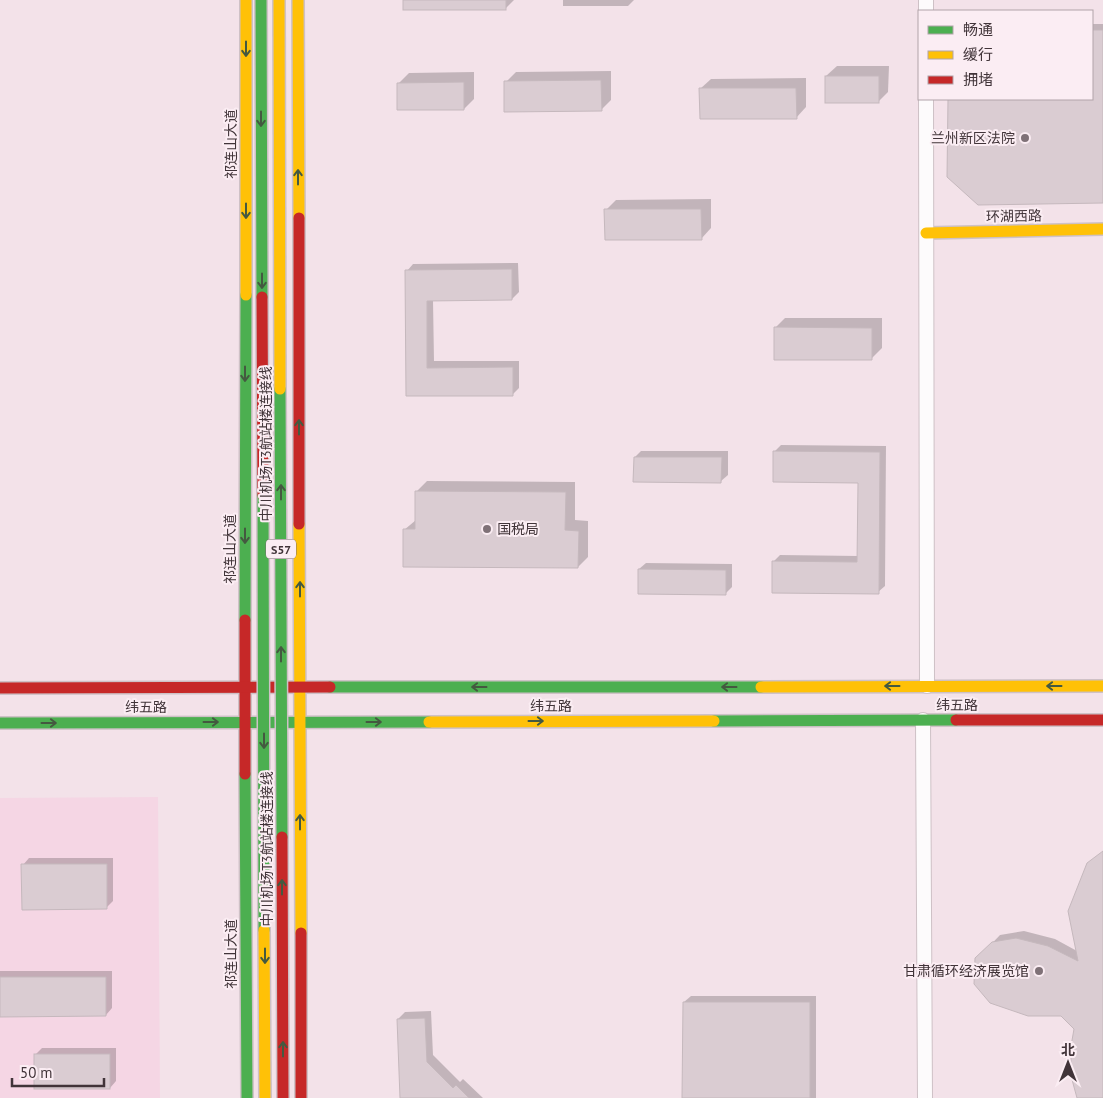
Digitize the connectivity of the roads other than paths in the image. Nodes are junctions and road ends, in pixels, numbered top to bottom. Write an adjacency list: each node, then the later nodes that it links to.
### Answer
1 (246, 0): 11 (main road, 祁连山大道, one-way to 11)
2 (261, 0): 19 (main road, 中川机场T3航站楼连接线 / S57, one-way to 19, bridge)
3 (278, 0): 20 (main road, 中川机场T3航站楼连接线 / S57, one-way to 3, bridge)
4 (298, 0): 12 (main road, one-way to 4)
5 (926, 100): 7 (street)
6 (1103, 230): 7 (main road, 环湖西路)
7 (926, 233): 8 (street)
8 (927, 686): 9 (main road, 纬五路, one-way to 8); 12 (main road, 纬五路, one-way to 12)
9 (1103, 686)
10 (0, 688): 11 (main road, 纬五路)
11 (245, 688): 12 (main road, 纬五路); 15 (main road, 祁连山大道)
12 (300, 688): 16 (main road)
13 (923, 720): 14 (main road, 纬五路); 16 (main road, 纬五路, one-way to 13); 22 (street)
14 (1103, 720)
15 (245, 722): 16 (main road, 纬五路); 17 (main road, 纬五路, one-way to 15); 18 (main road, 祁连山大道)
16 (300, 722): 21 (main road, one-way to 16)
17 (0, 723)
18 (248, 1098)
19 (265, 1098)
20 (283, 1098)
21 (301, 1098)
22 (925, 1098)

